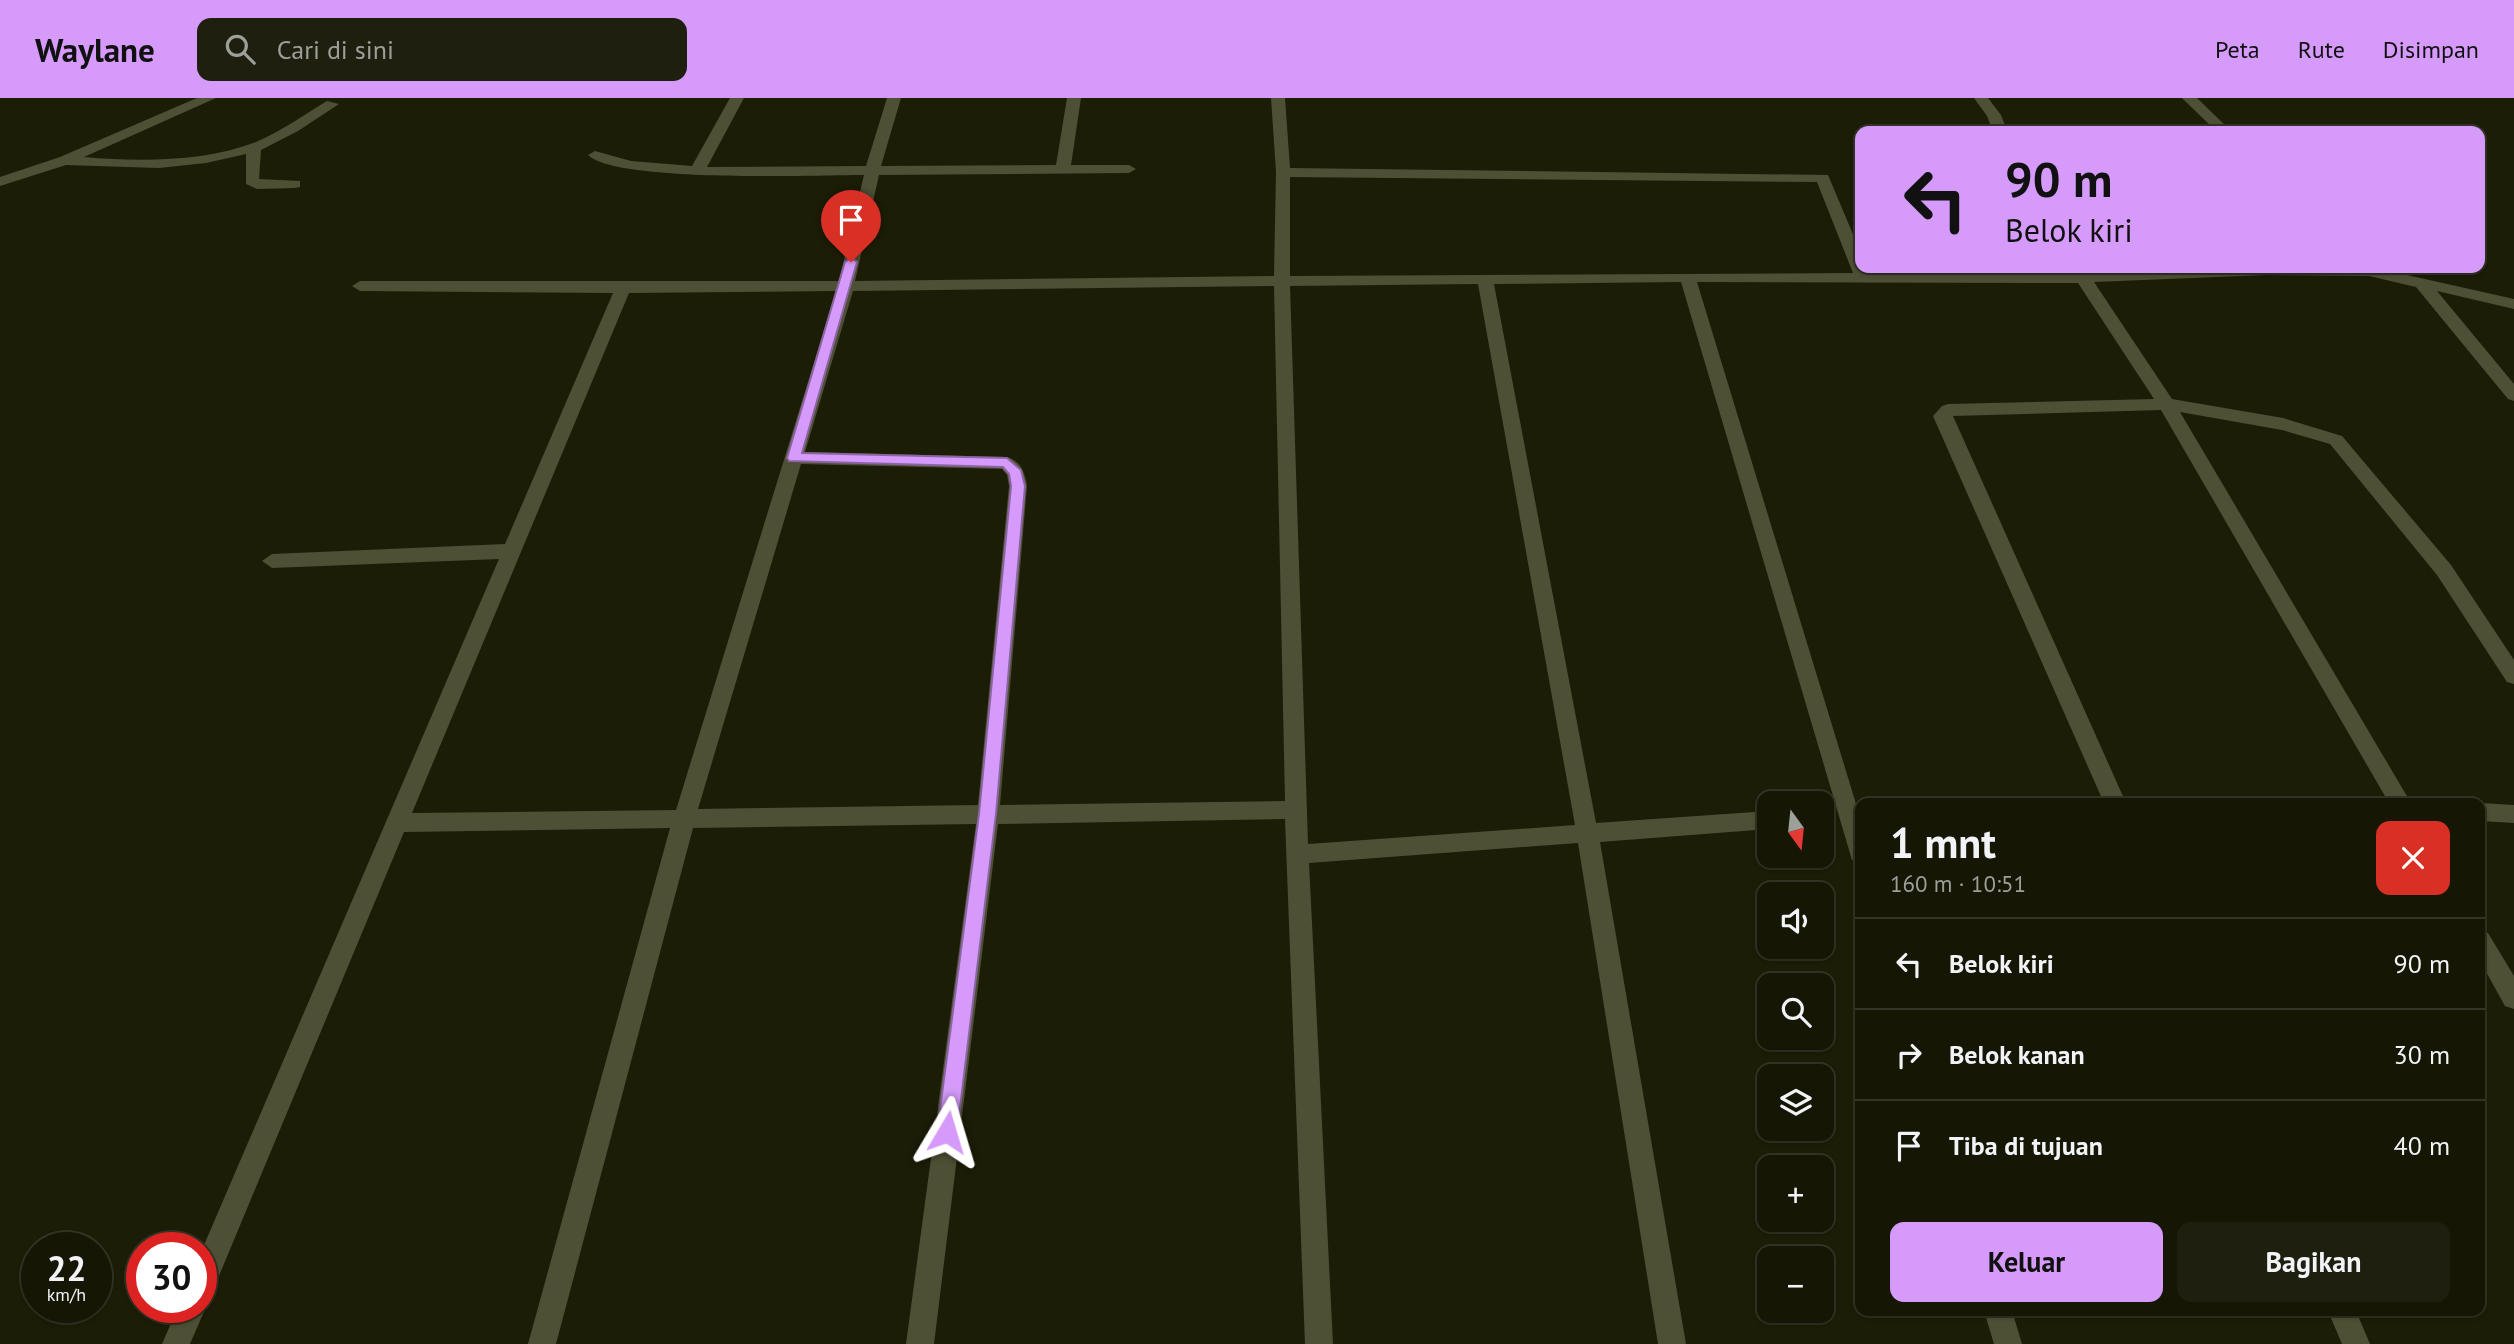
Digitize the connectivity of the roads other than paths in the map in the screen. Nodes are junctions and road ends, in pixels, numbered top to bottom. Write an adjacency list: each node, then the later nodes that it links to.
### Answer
1 (209, 98): 13 (street)
2 (737, 98): 17 (street)
3 (894, 98): 14 (street)
4 (1074, 98): 16 (street)
5 (1278, 98): 18 (street)
6 (1981, 98): 9 (street)
7 (2189, 98): 10 (street)
8 (332, 104): 11 (street)
9 (1998, 126)
10 (2219, 126)
11 (254, 147): 13 (street); 20 (street)
12 (595, 155): 17 (street)
13 (65, 160): 19 (street)
14 (873, 168): 16 (street); 17 (street); 31 (street)
15 (1129, 169): 16 (street)
16 (1063, 170)
17 (697, 171)
18 (1283, 172): 21 (street); 28 (street)
19 (0, 182)
20 (295, 184)
21 (1855, 257)
22 (1861, 273): 26 (street)
23 (2080, 273): 26 (street); 35 (street)
24 (2385, 273): 29 (street)
25 (1688, 277): 26 (street); 27 (street); 50 (street)
26 (1863, 277)
27 (1485, 278): 28 (street); 49 (street)
28 (1282, 280): 31 (street); 42 (street)
29 (2420, 281): 33 (street); 34 (street)
30 (360, 286): 32 (street)
31 (846, 286): 32 (street); 36 (street)
32 (623, 288): 37 (street)
33 (2514, 304)
34 (2514, 395)
35 (2166, 404): 39 (street); 40 (street); 41 (street)
36 (794, 458): 44 (street); 46 (street)
37 (513, 551): 38 (street); 48 (street)
38 (272, 561)
39 (2514, 676)
40 (2113, 798)
41 (2397, 798)
42 (1296, 810): 44 (street); 51 (street)
43 (2485, 812): 45 (street)
44 (988, 814): 46 (street); 60 (street)
45 (2514, 814)
46 (684, 819): 48 (street); 59 (street)
47 (1757, 821): 49 (street)
48 (399, 823): 54 (street)
49 (1587, 832): 51 (street); 62 (street)
50 (1855, 836)
51 (1297, 854): 61 (street)
52 (2485, 949): 53 (street)
53 (2514, 998)
54 (217, 1248)
55 (2000, 1316): 63 (street)
56 (2344, 1316): 64 (street)
57 (185, 1323): 58 (street)
58 (176, 1344)
59 (542, 1344)
60 (920, 1344)
61 (1318, 1344)
62 (1672, 1344)
63 (2008, 1344)
64 (2356, 1344)

